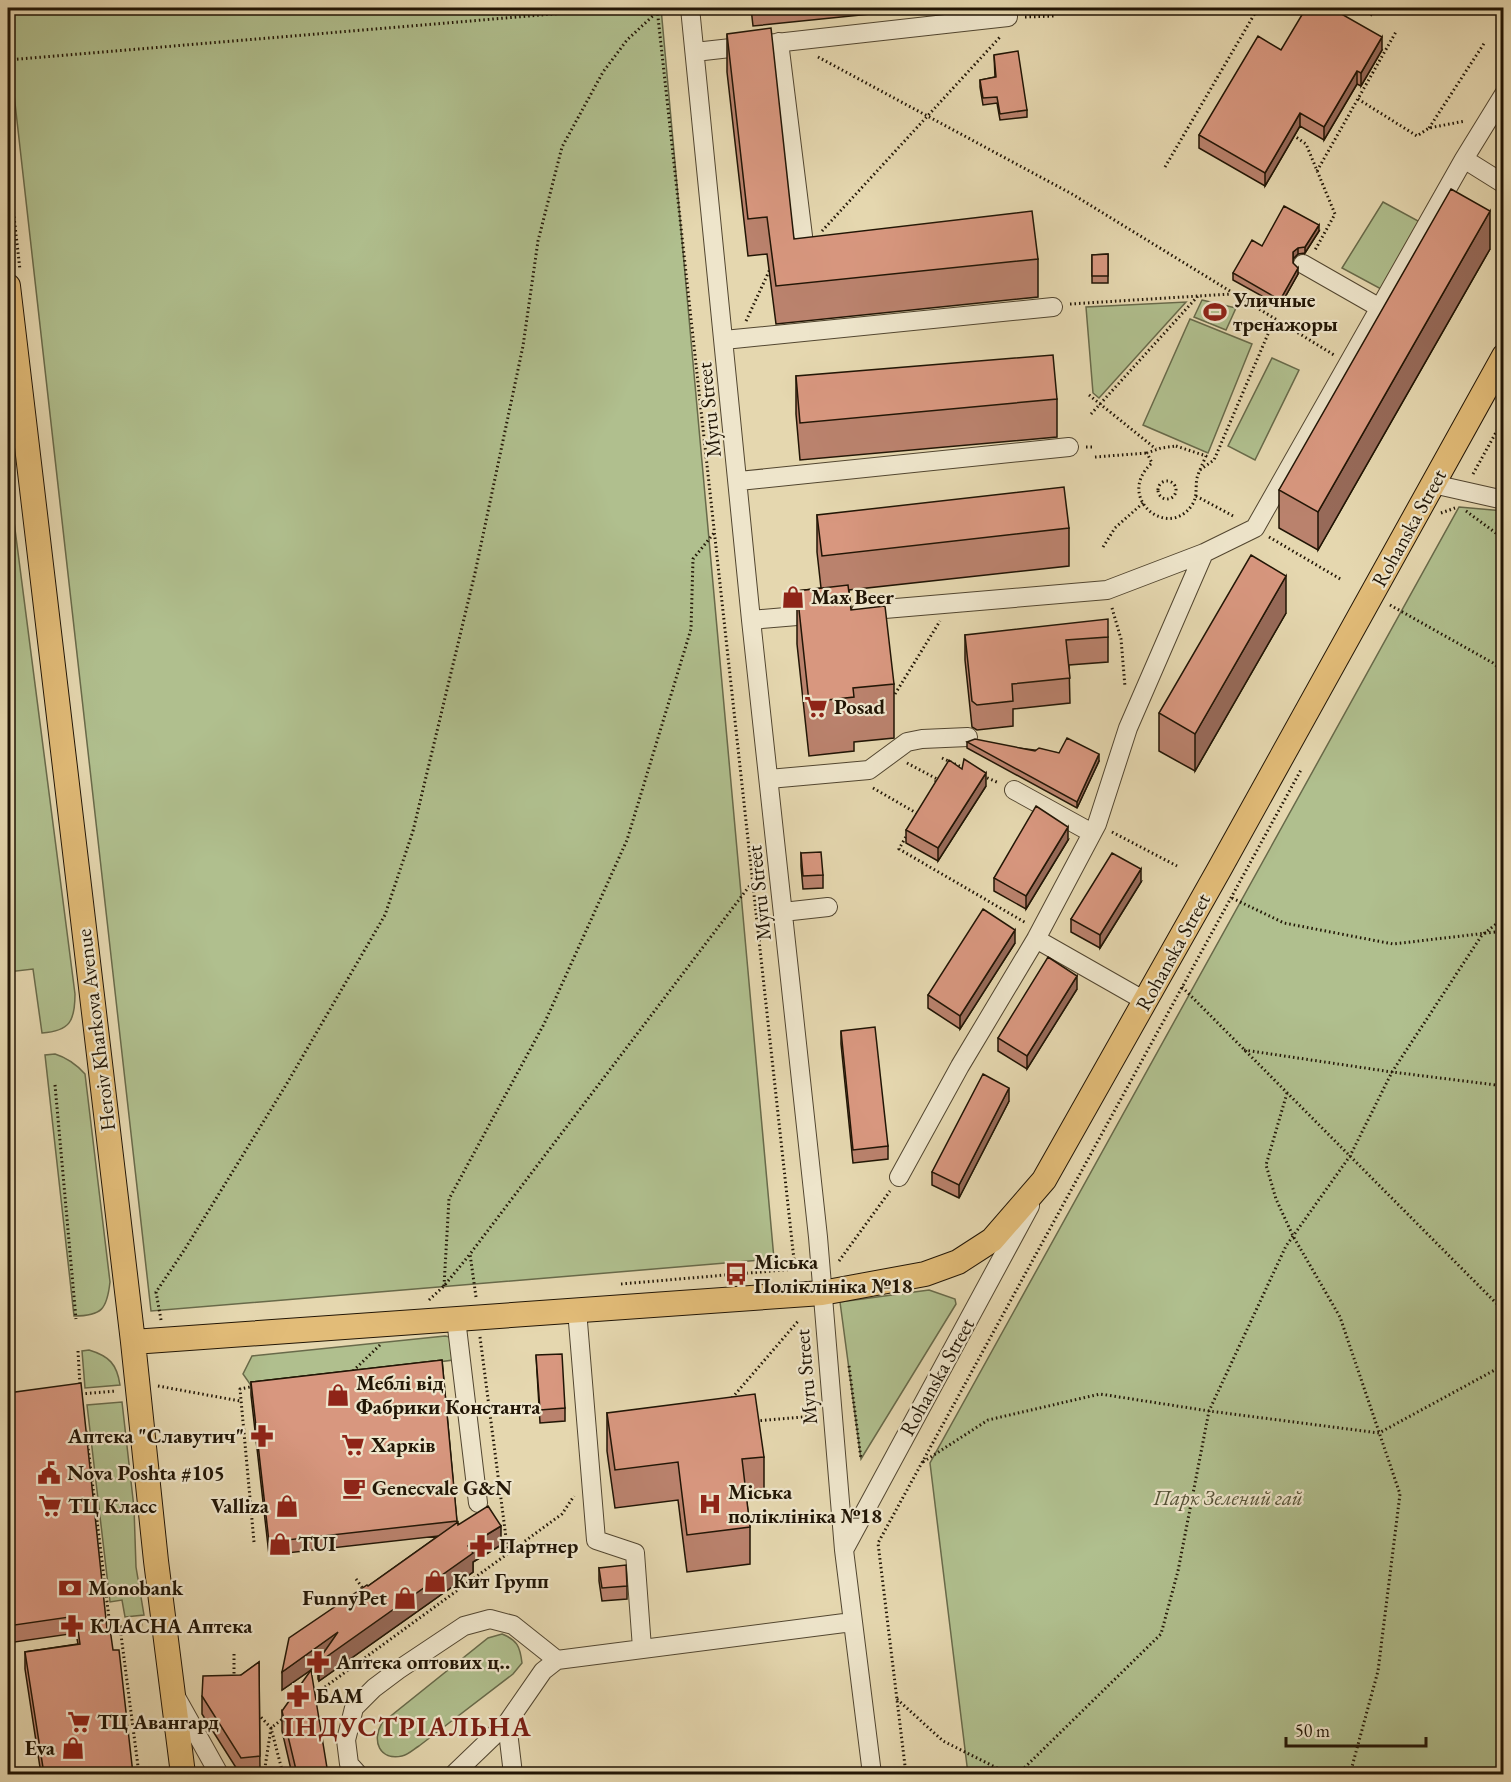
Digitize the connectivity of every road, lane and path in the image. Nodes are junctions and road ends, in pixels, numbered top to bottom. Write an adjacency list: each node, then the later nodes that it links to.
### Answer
1 (624, 8): 13 (path)
2 (690, 8): 12 (street, Myru Street)
3 (1258, 8): 21 (path)
4 (1359, 8): 7 (path)
5 (657, 10): 55 (path); 113 (path)
6 (1054, 16): 8 (path)
7 (1374, 16)
8 (1005, 25): 10 (street); 16 (path)
9 (1397, 30): 15 (path)
10 (785, 42): 12 (street); 16 (path); 24 (street)
11 (1485, 42): 18 (path)
12 (695, 52): 35 (street, Myru Street)
13 (8, 60)
14 (1503, 94): 17 (street)
15 (1358, 99): 18 (path); 22 (path)
16 (926, 116): 24 (path); 28 (path)
17 (1490, 116): 18 (path); 20 (street)
18 (1429, 128)
19 (1286, 131): 22 (path)
20 (1464, 159): 23 (street); 32 (street)
21 (1165, 167)
22 (1317, 171): 25 (path)
23 (1503, 184)
24 (809, 241)
25 (1309, 259): 32 (street)
26 (780, 263): 34 (path)
27 (8, 286): 115 (main road, Heroiv Kharkova Avenue)
28 (1232, 294): 29 (path); 33 (path)
29 (1198, 296): 30 (path); 39 (path)
30 (1080, 302)
31 (1053, 306): 35 (street)
32 (1380, 308): 37 (street)
33 (1274, 320): 37 (path); 45 (path)
34 (745, 324)
35 (724, 340): 46 (street, Myru Street)
36 (1503, 356): 48 (main road, Rohanska Street)
37 (1348, 364): 54 (street)
38 (1089, 395): 42 (path)
39 (1091, 414)
40 (1503, 418): 49 (path)
41 (1069, 447): 46 (street)
42 (1156, 449)
43 (1147, 453): 44 (path); 45 (path); 50 (path)
44 (1095, 457)
45 (1200, 470): 50 (path)
46 (739, 481): 63 (street, Myru Street)
47 (1162, 482): 47 (path)
48 (1433, 484): 49 (street); 93 (main road, Rohanska Street)
49 (1466, 492): 51 (street)
50 (1196, 496): 54 (path)
51 (1503, 501)
52 (1143, 503): 57 (path)
53 (1440, 513): 56 (path)
54 (1255, 528): 58 (street); 59 (path)
55 (714, 533): 84 (path); 105 (path)
56 (1503, 539)
57 (1103, 547)
58 (1204, 553): 60 (street); 80 (street)
59 (1342, 580)
60 (1107, 590): 61 (street); 66 (path)
61 (951, 604): 63 (street); 65 (path)
62 (1390, 605): 64 (path)
63 (752, 620): 73 (street, Myru Street)
64 (1503, 672)
65 (896, 694)
66 (1125, 694)
67 (968, 737): 73 (street)
68 (939, 756): 71 (path)
69 (902, 760): 75 (path)
70 (1305, 762): 85 (path)
71 (971, 771)
72 (982, 776): 76 (path)
73 (769, 779): 83 (street, Myru Street)
74 (868, 785): 78 (path)
75 (932, 788)
76 (1014, 790): 80 (street)
77 (923, 805): 78 (path)
78 (918, 814): 79 (path)
79 (914, 823)
80 (1094, 828): 82 (path); 90 (street)
81 (909, 831): 90 (path)
82 (1177, 866)
83 (779, 869): 84 (path); 87 (street, Myru Street)
84 (752, 881): 104 (path); 107 (path)
85 (1231, 898): 91 (path); 92 (path)
86 (828, 907): 87 (street)
87 (783, 912): 106 (street, Myru Street)
88 (1503, 918): 91 (path)
89 (1503, 931): 91 (path)
90 (1038, 935): 93 (street); 100 (street)
91 (1482, 935): 95 (path)
92 (1182, 987): 94 (path); 134 (path)
93 (1145, 1001): 101 (main road, Rohanska Street)
94 (1244, 1050): 95 (path); 98 (path)
95 (1392, 1072): 97 (path); 99 (path)
96 (55, 1085): 110 (path)
97 (1503, 1086)
98 (1287, 1093): 99 (path); 102 (path)
99 (1350, 1156): 102 (path); 109 (path)
100 (899, 1177): 103 (path)
101 (1044, 1180): 106 (main road); 138 (street, Rohanska Street)
102 (1293, 1236): 128 (path); 132 (path)
103 (836, 1264)
104 (795, 1269)
105 (444, 1286)
106 (822, 1293): 108 (main road); 138 (street, Myru Street)
107 (476, 1296)
108 (577, 1310): 111 (main road); 135 (street)
109 (1503, 1311)
110 (76, 1319)
111 (456, 1319): 115 (main road); 136 (street)
112 (799, 1320): 125 (path)
113 (162, 1323)
114 (480, 1336): 139 (path)
115 (133, 1342): 149 (main road, Heroiv Kharkova Avenue)
116 (78, 1351): 124 (path)
117 (848, 1358): 133 (path)
118 (1503, 1365): 132 (path)
119 (364, 1370): 120 (path)
120 (353, 1371)
121 (263, 1385): 127 (path)
122 (158, 1386): 127 (path)
123 (121, 1390): 124 (path)
124 (81, 1394): 126 (path)
125 (732, 1398)
126 (82, 1401)
127 (240, 1401): 137 (path)
128 (1209, 1411): 132 (path); 134 (path); 167 (path)
129 (819, 1416): 130 (path)
130 (753, 1421)
131 (86, 1431): 144 (path)
132 (1379, 1433): 168 (path)
133 (861, 1459)
134 (922, 1462): 150 (path)
135 (590, 1471): 139 (path); 145 (street)
136 (478, 1503)
137 (254, 1542)
138 (844, 1550): 142 (street, Myru Street)
139 (508, 1553): 151 (path)
140 (356, 1579): 141 (path)
141 (369, 1598)
142 (852, 1622): 145 (street); 164 (street, Myru Street)
143 (145, 1625): 144 (path)
144 (120, 1627): 156 (path)
145 (642, 1648): 147 (street)
146 (234, 1654): 148 (path)
147 (556, 1659): 154 (street); 161 (street)
148 (235, 1687)
149 (172, 1691): 157 (main road, Heroiv Kharkova Avenue); 158 (street)
150 (897, 1699): 165 (path); 166 (path)
151 (307, 1700)
152 (256, 1712): 155 (path)
153 (289, 1714): 155 (path)
154 (507, 1723): 162 (street); 163 (street)
155 (271, 1728): 159 (path); 160 (path)
156 (139, 1774)
157 (183, 1774)
158 (219, 1774)
159 (264, 1774)
160 (283, 1774)
161 (358, 1774)
162 (454, 1774)
163 (513, 1774)
164 (872, 1774)
165 (906, 1774)
166 (1009, 1774)
167 (1018, 1774)
168 (1350, 1774)

